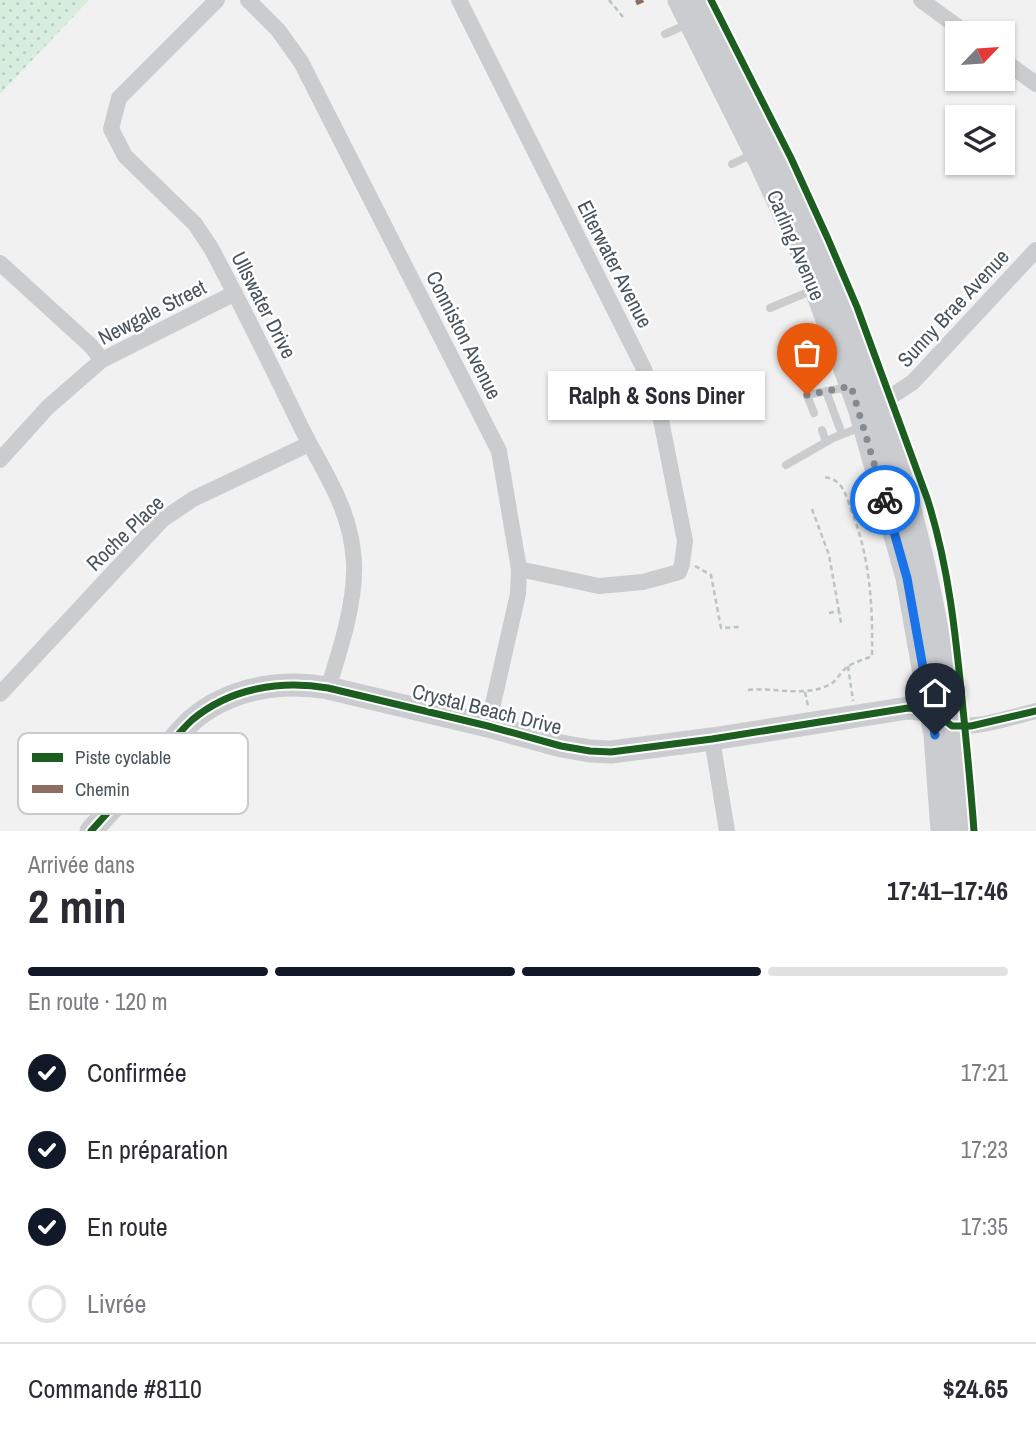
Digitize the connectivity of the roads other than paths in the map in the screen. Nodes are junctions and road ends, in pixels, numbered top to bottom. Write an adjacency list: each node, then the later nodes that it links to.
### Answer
1 (217, 0): 17 (street, Ullswater Drive)
2 (248, 0): 30 (street, Conniston Avenue)
3 (459, 0): 30 (street, Elterwater Avenue)
4 (679, 0): 8 (main road, Carling Avenue)
5 (698, 0): 22 (main road, Carling Avenue)
6 (921, 0): 7 (street)
7 (950, 21)
8 (690, 23): 9 (lane); 12 (main road, Carling Avenue)
9 (665, 34)
10 (1015, 69): 11 (street)
11 (1036, 84)
12 (756, 153): 13 (lane); 16 (main road, Carling Avenue)
13 (732, 164)
14 (1036, 250): 22 (street, Sunny Brae Avenue)
15 (0, 263): 19 (street)
16 (816, 288): 18 (lane); 20 (main road, Carling Avenue)
17 (235, 293): 19 (street, Newgale Street); 27 (street, Ullswater Drive)
18 (770, 308)
19 (102, 360): 28 (street, Newgale Street)
20 (851, 386): 21 (lane); 22 (main road, Carling Avenue)
21 (826, 391): 23 (lane); 25 (lane)
22 (867, 412): 25 (lane); 33 (main road, Carling Avenue); 36 (main road, Carling Avenue)
23 (814, 413)
24 (822, 430): 26 (lane)
25 (842, 435): 26 (lane)
26 (826, 442): 29 (lane)
27 (309, 444): 31 (street, Ullswater Drive); 32 (street, Roche Place)
28 (0, 460)
29 (786, 465)
30 (519, 569): 35 (street, Conniston Avenue)
31 (328, 688): 35 (main road, Crystal Beach Drive); 37 (main road, Crystal Beach Drive)
32 (0, 694)
33 (931, 710): 36 (street); 38 (main road, Crystal Beach Drive); 42 (main road, Carling Avenue)
34 (1036, 710): 36 (street)
35 (488, 726): 38 (main road, Crystal Beach Drive)
36 (952, 726): 43 (main road, Carling Avenue)
37 (181, 733)
38 (712, 739): 41 (street)
39 (107, 814): 40 (main road, Crystal Beach Drive)
40 (91, 831)
41 (727, 831)
42 (942, 831)
43 (961, 831)

